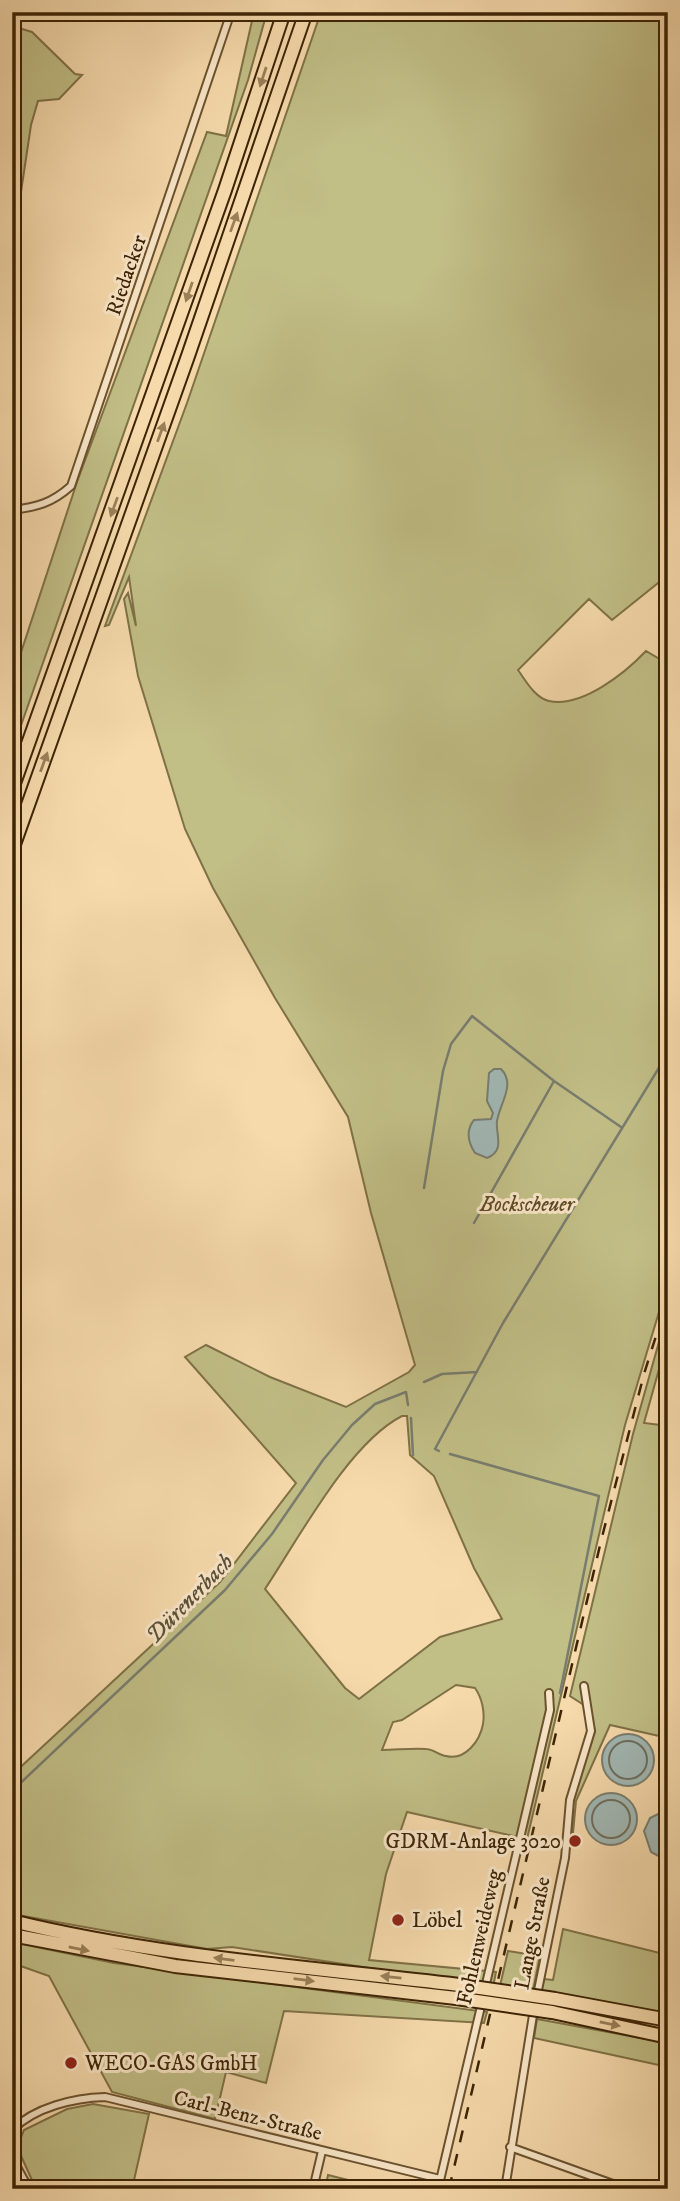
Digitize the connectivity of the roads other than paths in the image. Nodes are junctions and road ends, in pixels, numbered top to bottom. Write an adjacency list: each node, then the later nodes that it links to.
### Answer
1 (231, 12): 4 (street, Riedacker)
2 (284, 12): 5 (highway, one-way to 5)
3 (306, 12): 6 (highway, one-way to 3)
4 (12, 510)
5 (12, 789)
6 (12, 849)
7 (584, 1686): 16 (street, Lange Straße)
8 (549, 1693): 19 (street, Fohlenweideweg)
9 (12, 1921): 11 (highway, one-way to 9)
10 (12, 1935): 11 (highway, one-way to 11)
11 (458, 1991): 12 (highway, bridge)
12 (554, 2006): 13 (highway); 14 (highway, one-way to 14)
13 (665, 2021)
14 (668, 2037)
15 (12, 2130): 17 (street, Carl-Benz-Straße)
16 (510, 2147): 25 (street, Lange Straße); 26 (street)
17 (322, 2151): 19 (street, Carl-Benz-Straße); 23 (street)
18 (12, 2158): 20 (street)
19 (440, 2179): 24 (street, Fohlenweideweg)
20 (24, 2181): 21 (street); 22 (street)
21 (12, 2188)
22 (29, 2189)
23 (313, 2189)
24 (438, 2189)
25 (505, 2189)
26 (627, 2189)

